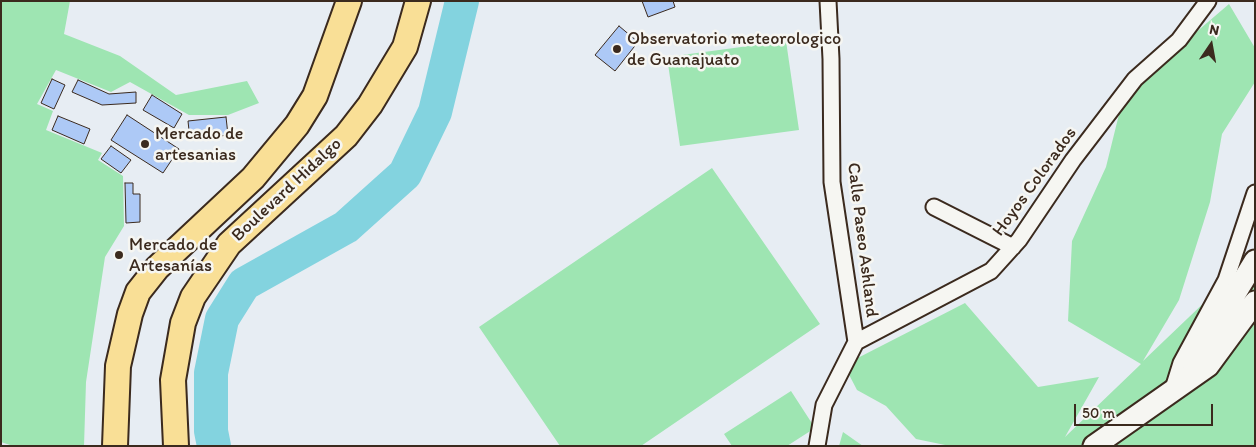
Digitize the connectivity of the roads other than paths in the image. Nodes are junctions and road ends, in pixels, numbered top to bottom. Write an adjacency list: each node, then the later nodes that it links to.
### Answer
1 (349, 1): 12 (main road, Boulevard Hidalgo)
2 (418, 1): 13 (main road, Boulevard Hidalgo)
3 (828, 1): 10 (street, Calle Paseo Ashland)
4 (1208, 1): 7 (street, Hoyos Colorados)
5 (1255, 193): 11 (street)
6 (934, 207): 7 (street)
7 (1013, 247): 10 (street, Hoyos Colorados)
8 (1255, 261): 11 (street)
9 (1255, 302): 11 (street)
10 (856, 342): 14 (street, Calle Paseo Ashland)
11 (1177, 388): 15 (street)
12 (116, 446)
13 (176, 446)
14 (817, 446)
15 (1094, 446)

